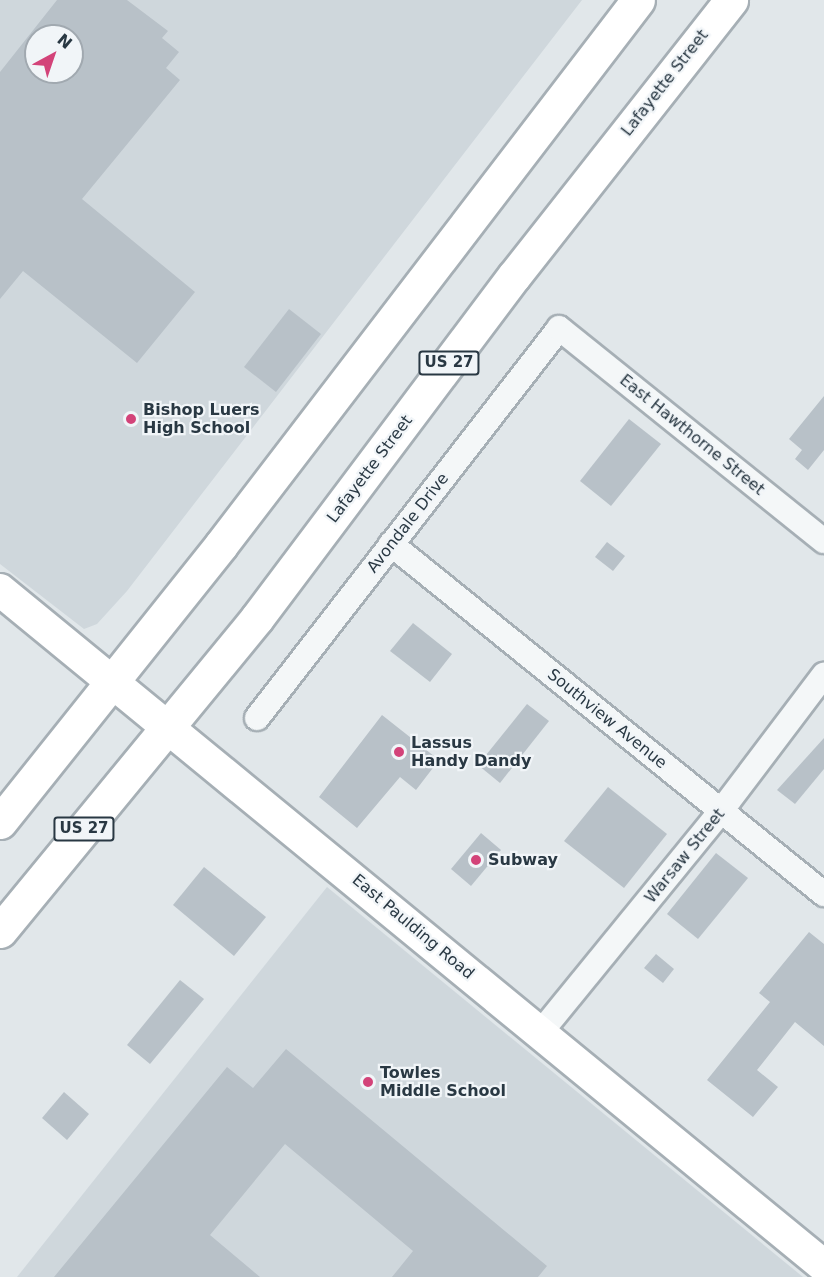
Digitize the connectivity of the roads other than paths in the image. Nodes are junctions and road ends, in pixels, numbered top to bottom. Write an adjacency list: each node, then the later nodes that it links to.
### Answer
1 (638, 0): 8 (highway)
2 (731, 0): 10 (highway, Lafayette Street / US 27)
3 (559, 328): 4 (street, East Hawthorne Street); 5 (street, Avondale Drive)
4 (824, 541)
5 (391, 544): 9 (street, Avondale Drive); 11 (street, Southview Avenue)
6 (0, 590): 8 (main road, East Paulding Road)
7 (824, 675): 11 (street, Warsaw Street)
8 (111, 680): 10 (main road, East Paulding Road); 12 (highway)
9 (257, 718)
10 (169, 728): 14 (highway, Lafayette Street / US 27); 15 (main road, East Paulding Road)
11 (721, 812): 13 (street, Southview Avenue); 15 (street, Warsaw Street)
12 (0, 822)
13 (824, 894)
14 (0, 930)
15 (540, 1033): 16 (main road, East Paulding Road)
16 (824, 1266)

